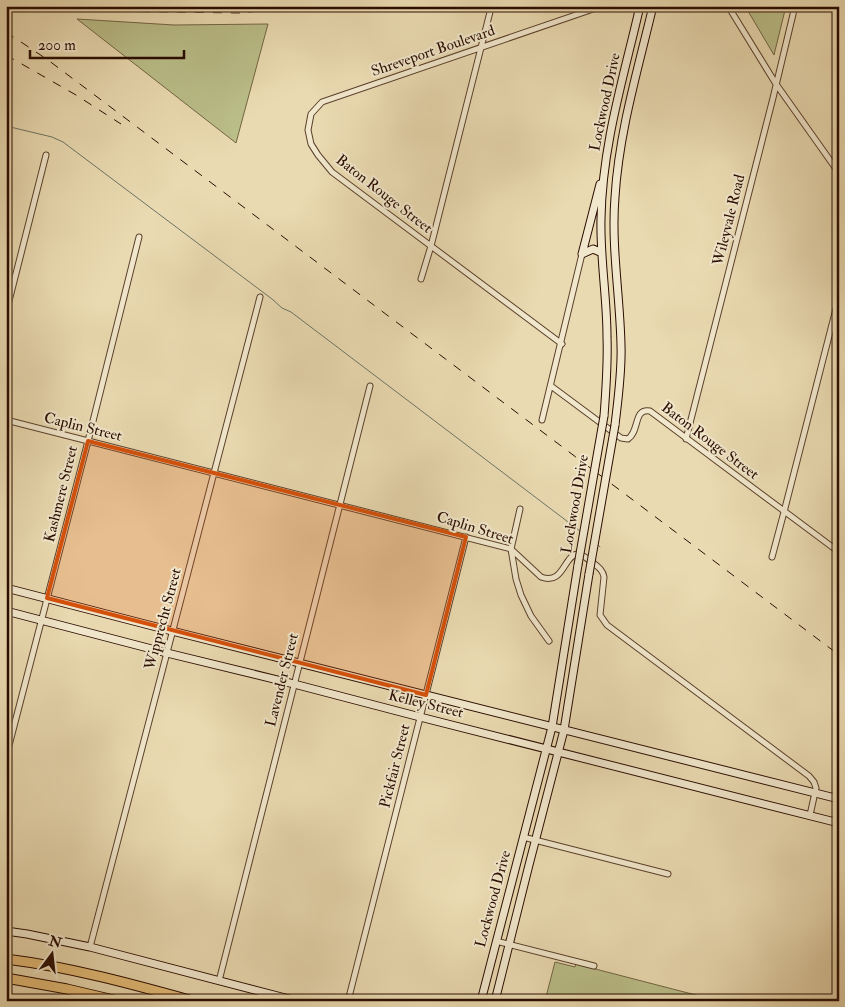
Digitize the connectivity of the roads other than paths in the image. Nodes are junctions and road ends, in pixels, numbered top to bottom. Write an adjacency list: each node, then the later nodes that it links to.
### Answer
1 (602, 6): 7 (street, Shreveport Boulevard)
2 (640, 6): 8 (main road, Lockwood Drive)
3 (653, 6): 9 (main road, Lockwood Drive)
4 (728, 6): 10 (street)
5 (795, 6): 10 (street, Wileyvale Road)
6 (491, 8): 7 (street)
7 (481, 48): 11 (street, Shreveport Boulevard); 18 (street)
8 (623, 80): 9 (main road); 13 (main road, Lockwood Drive)
9 (635, 82): 15 (main road, Lockwood Drive)
10 (776, 84): 14 (street); 30 (street, Wileyvale Road)
11 (310, 121): 18 (street, Baton Rouge Street)
12 (46, 155): 24 (street)
13 (606, 164): 16 (main road, Lockwood Drive); 20 (main road)
14 (839, 173)
15 (614, 222): 16 (main road); 52 (main road, Lockwood Drive, bridge)
16 (601, 223): 19 (main road, Lockwood Drive)
17 (139, 237): 31 (street, Kashmere Street)
18 (431, 246): 21 (street); 25 (street, Baton Rouge Street)
19 (600, 252): 20 (main road); 51 (main road, Lockwood Drive, bridge)
20 (582, 254): 25 (street)
21 (421, 279)
22 (260, 297): 32 (street, Wipprecht Street)
23 (839, 297): 35 (street)
24 (6, 313)
25 (562, 344): 27 (street)
26 (370, 386): 33 (street, Lavender Street)
27 (551, 386): 29 (street); 30 (street, Baton Rouge Street)
28 (6, 420): 31 (street, Caplin Street)
29 (542, 420)
30 (686, 439): 35 (street, Baton Rouge Street)
31 (88, 441): 32 (street, Caplin Street); 41 (street, Kashmere Street)
32 (214, 473): 33 (street, Caplin Street); 44 (street, Wipprecht Street)
33 (340, 505): 36 (street, Caplin Street); 47 (street, Lavender Street)
34 (520, 509): 37 (street)
35 (784, 512): 38 (street, Baton Rouge Street); 39 (street)
36 (466, 537): 37 (street, Caplin Street); 49 (street, Pickfair Street)
37 (511, 549): 45 (street); 56 (street, Caplin Street)
38 (839, 552)
39 (772, 557)
40 (6, 588): 41 (main road, Kelley Street)
41 (48, 598): 43 (street, Kashmere Street); 44 (main road, Kelley Street)
42 (6, 611): 43 (main road, Kelley Street)
43 (42, 620): 46 (main road, Kelley Street); 55 (street, Kashmere Street)
44 (172, 631): 46 (street, Wipprecht Street); 47 (main road, Kelley Street)
45 (549, 641)
46 (167, 653): 48 (main road, Kelley Street); 66 (street, Wipprecht Street)
47 (300, 663): 48 (street, Lavender Street); 49 (main road, Kelley Street)
48 (294, 684): 50 (main road, Kelley Street); 70 (street, Lavender Street)
49 (426, 695): 50 (street, Pickfair Street); 51 (main road, Kelley Street)
50 (420, 717): 53 (main road, Kelley Street); 74 (street, Pickfair Street)
51 (552, 727): 52 (main road, Kelley Street); 53 (main road, Lockwood Drive)
52 (564, 730): 54 (main road, Lockwood Drive); 56 (main road, Kelley Street)
53 (547, 748): 54 (main road, Kelley Street); 60 (main road, Lockwood Drive)
54 (559, 751): 58 (main road, Kelley Street); 61 (main road, Lockwood Drive)
55 (6, 757)
56 (816, 794): 57 (main road, Kelley Street); 58 (street)
57 (839, 800)
58 (810, 815): 59 (main road, Kelley Street)
59 (839, 823)
60 (523, 837): 61 (street); 64 (main road, Lockwood Drive)
61 (535, 840): 62 (street); 65 (main road, Lockwood Drive)
62 (668, 874)
63 (6, 931): 66 (main road)
64 (496, 941): 65 (street); 75 (main road, Lockwood Drive)
65 (509, 945): 68 (street); 76 (main road, Lockwood Drive)
66 (90, 947): 70 (main road)
67 (6, 959): 72 (highway)
68 (594, 966)
69 (6, 978): 71 (highway)
70 (218, 981): 73 (main road)
71 (118, 1001)
72 (193, 1001)
73 (297, 1001)
74 (348, 1001)
75 (481, 1001)
76 (495, 1001)

